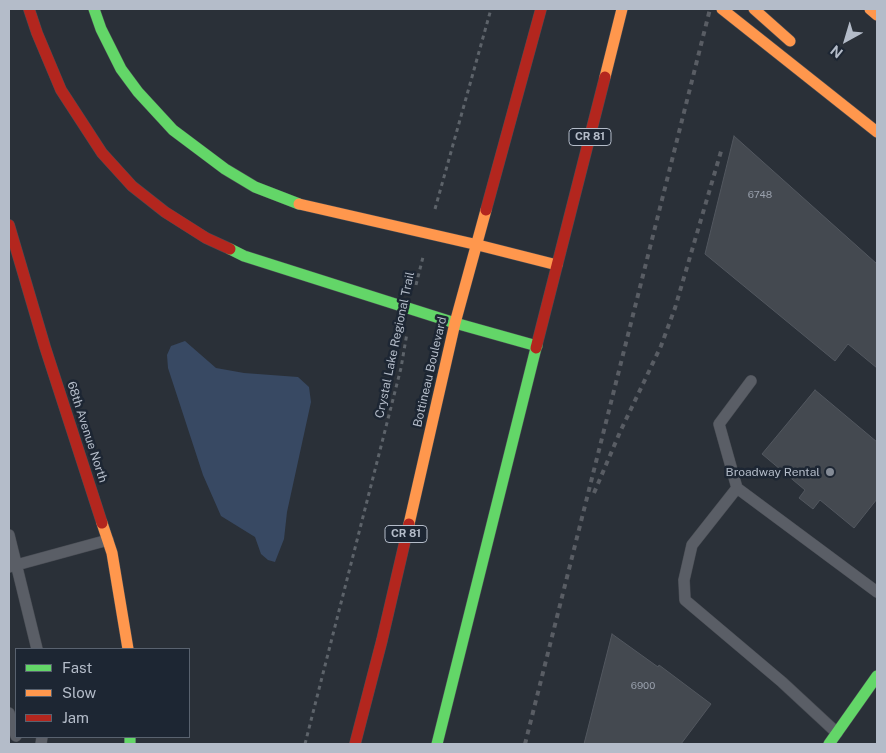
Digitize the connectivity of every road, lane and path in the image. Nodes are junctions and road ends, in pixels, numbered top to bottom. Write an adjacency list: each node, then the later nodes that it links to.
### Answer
1 (29, 9): 18 (main road)
2 (94, 9): 15 (main road)
3 (491, 9): 15 (path, Crystal Lake Regional Trail)
4 (541, 9): 16 (main road, Bottineau Boulevard / CR 81)
5 (622, 9): 17 (main road, CR 81)
6 (722, 9): 13 (main road)
7 (754, 9): 10 (main road)
8 (870, 9): 9 (main road)
9 (877, 15)
10 (798, 48)
11 (863, 106): 12 (main road)
12 (877, 119)
13 (877, 132)
14 (9, 225): 24 (main road, 68th Avenue North)
15 (428, 234): 16 (main road); 18 (path, Crystal Lake Regional Trail)
16 (478, 245): 17 (main road); 19 (main road, Bottineau Boulevard / CR 81)
17 (557, 265): 20 (main road, CR 81)
18 (411, 308): 19 (main road); 33 (path, Crystal Lake Regional Trail)
19 (455, 323): 20 (main road); 34 (main road, Bottineau Boulevard / CR 81)
20 (537, 346): 35 (main road, CR 81)
21 (751, 381): 22 (lane)
22 (737, 488): 26 (lane); 32 (lane)
23 (9, 535): 25 (lane)
24 (108, 540): 25 (lane); 28 (main road, 68th Avenue North)
25 (13, 566): 27 (lane)
26 (877, 592)
27 (37, 648)
28 (128, 648)
29 (877, 676): 32 (main road)
30 (9, 713): 31 (lane)
31 (15, 733)
32 (837, 733): 36 (main road)
33 (305, 744)
34 (355, 744)
35 (438, 744)
36 (828, 744)

